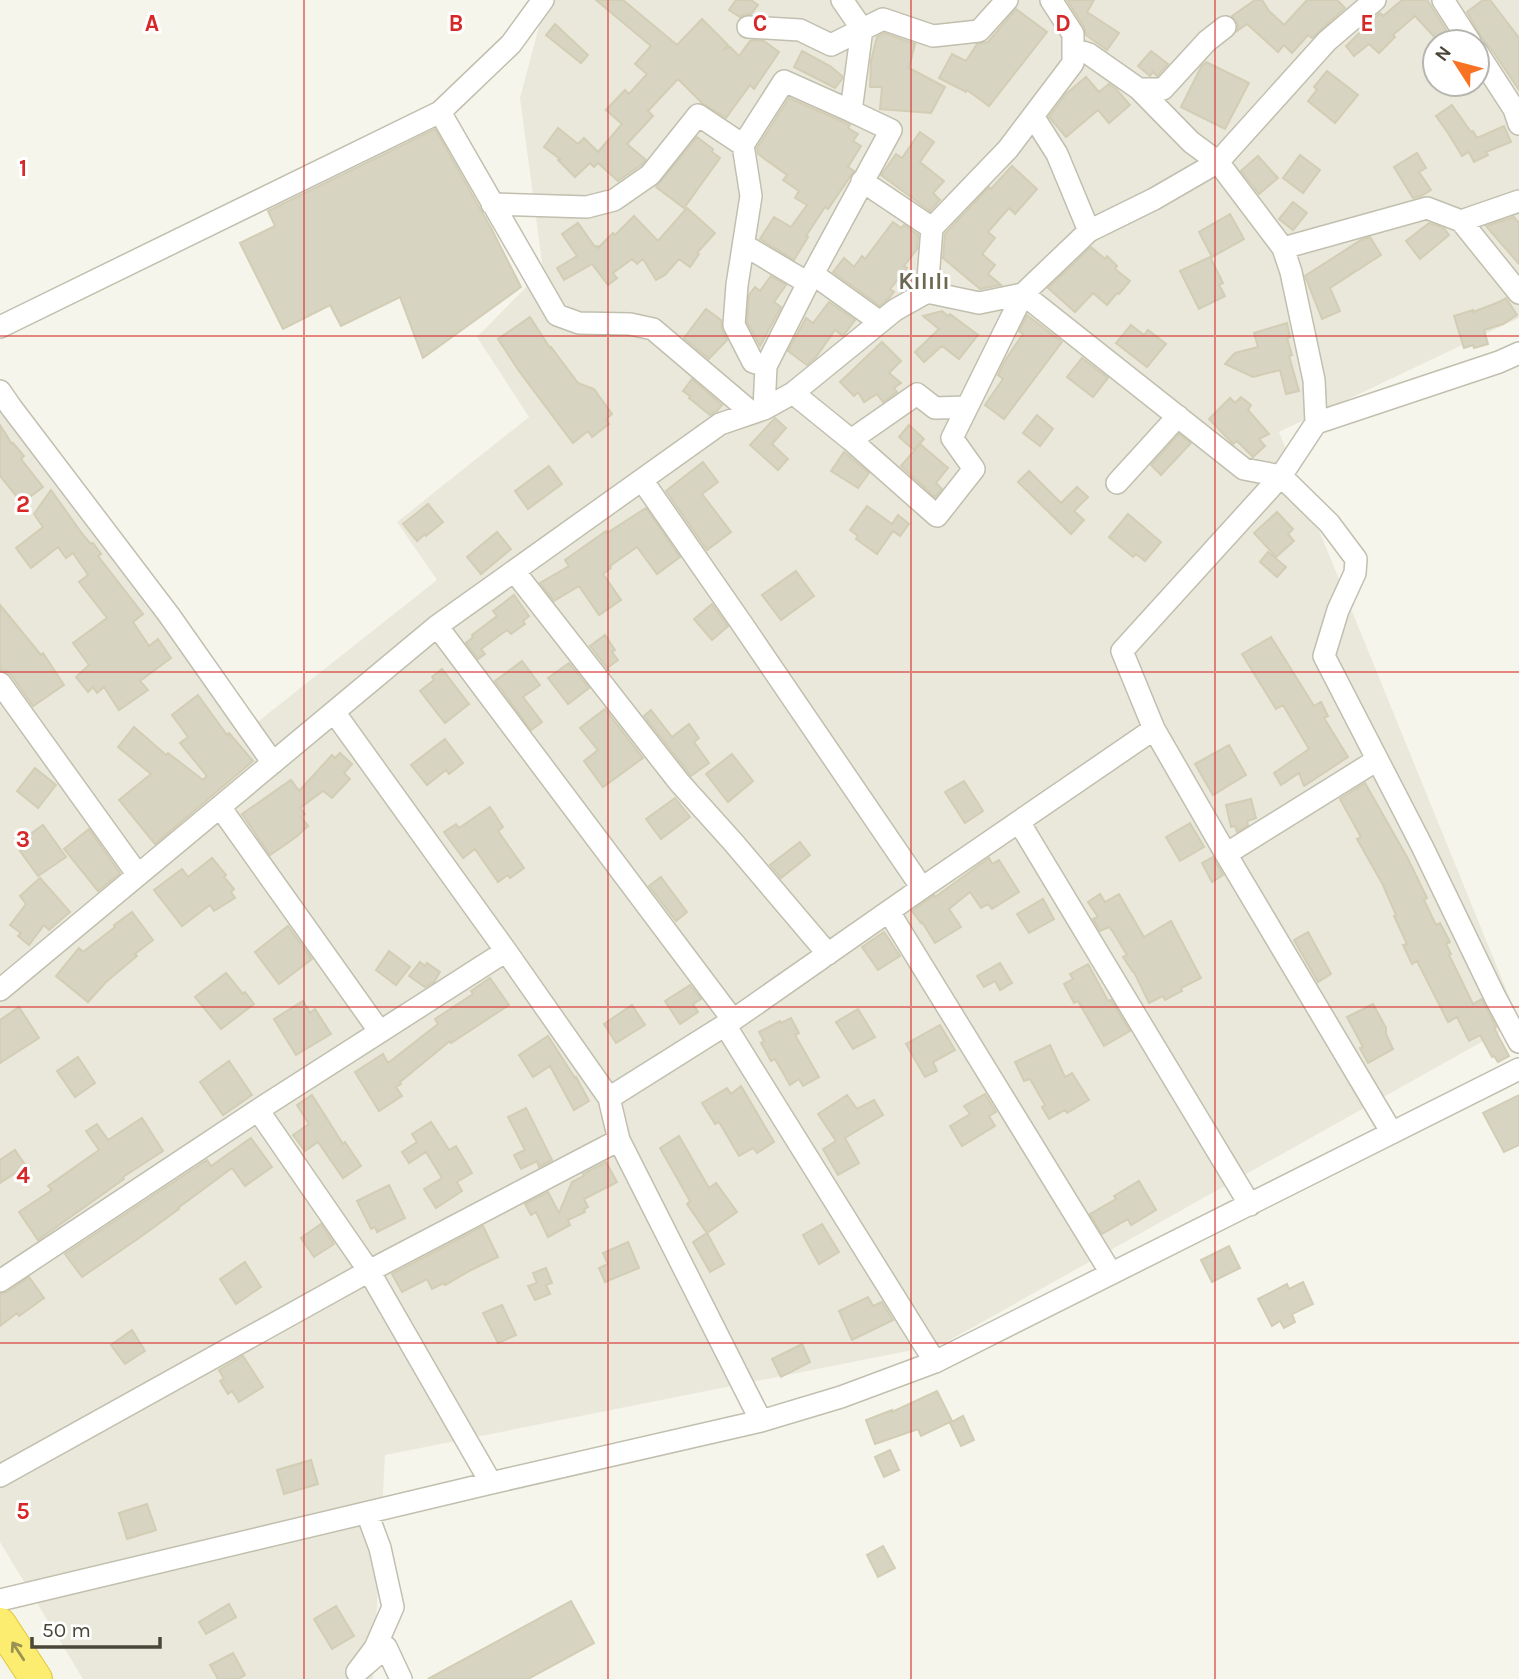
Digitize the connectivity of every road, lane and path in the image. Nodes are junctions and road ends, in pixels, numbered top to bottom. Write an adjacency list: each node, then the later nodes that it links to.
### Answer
1 (542, 0): 15 (street)
2 (842, 0): 10 (street)
3 (1007, 0): 10 (street)
4 (1051, 0): 11 (street)
5 (1375, 0): 19 (street)
6 (1443, 0): 9 (street)
7 (1225, 26): 13 (street)
8 (748, 27): 10 (street)
9 (1461, 28)
10 (862, 29): 14 (street)
11 (1079, 55): 13 (street); 16 (street)
12 (1491, 74): 17 (street)
13 (1139, 89): 19 (street)
14 (852, 111): 18 (street); 20 (street)
15 (440, 112): 22 (street); 33 (street)
16 (1033, 116): 24 (street); 25 (street)
17 (1519, 124)
18 (743, 145): 22 (street); 26 (street)
19 (1218, 162): 25 (street); 27 (street)
20 (862, 181): 24 (street); 28 (street)
21 (1519, 201): 23 (street)
22 (492, 204): 39 (street)
23 (1461, 221): 27 (street); 30 (street)
24 (932, 228): 29 (street)
25 (1089, 231): 31 (street)
26 (744, 245): 28 (street); 35 (street)
27 (1283, 248): 41 (street)
28 (810, 278): 32 (street); 35 (street)
29 (927, 292): 31 (street); 32 (street)
30 (1519, 293)
31 (1023, 294): 38 (street); 40 (street)
32 (880, 322): 37 (street)
33 (0, 327)
34 (1519, 353): 41 (street)
35 (766, 366): 39 (street)
36 (0, 391): 52 (street)
37 (793, 393): 39 (street); 42 (street)
38 (968, 407): 42 (street); 42 (street)
39 (758, 411): 44 (street)
40 (1178, 416): 43 (street); 45 (street)
41 (1316, 423): 43 (street)
42 (851, 440)
43 (1280, 476): 50 (street); 51 (street)
44 (642, 480): 46 (street); 57 (street)
45 (1116, 483)
46 (514, 571): 47 (street); 60 (street)
47 (437, 626): 49 (street); 62 (street)
48 (0, 683): 56 (street)
49 (334, 712): 52 (street); 59 (street)
50 (1154, 729): 54 (street); 55 (street)
51 (1377, 760): 55 (street); 64 (street)
52 (273, 762): 53 (street)
53 (220, 807): 56 (street); 63 (street)
54 (1019, 822): 57 (street); 70 (street)
55 (1226, 854): 68 (street)
56 (138, 875): 61 (street)
57 (922, 888): 58 (street)
58 (888, 912): 60 (street); 72 (street)
59 (506, 951): 63 (street); 66 (street)
60 (828, 954): 62 (street)
61 (4, 977)
62 (729, 1023): 66 (street); 74 (street)
63 (380, 1032): 67 (street)
64 (1519, 1042)
65 (1519, 1069): 68 (street)
66 (609, 1098): 69 (street)
67 (258, 1110): 71 (street); 73 (street)
68 (1392, 1133): 70 (street)
69 (619, 1140): 71 (street); 75 (street)
70 (1250, 1205): 72 (street)
71 (369, 1271): 76 (street); 77 (street)
72 (1111, 1273): 74 (street)
73 (0, 1281)
74 (935, 1362): 75 (street)
75 (761, 1422): 77 (street)
76 (0, 1476)
77 (491, 1483): 78 (street)
78 (367, 1513): 79 (street); 81 (street)
79 (0, 1600)
80 (0, 1624): 82 (highway, one-way to 80)
81 (353, 1675): 83 (street)
82 (36, 1679)
83 (401, 1679)

